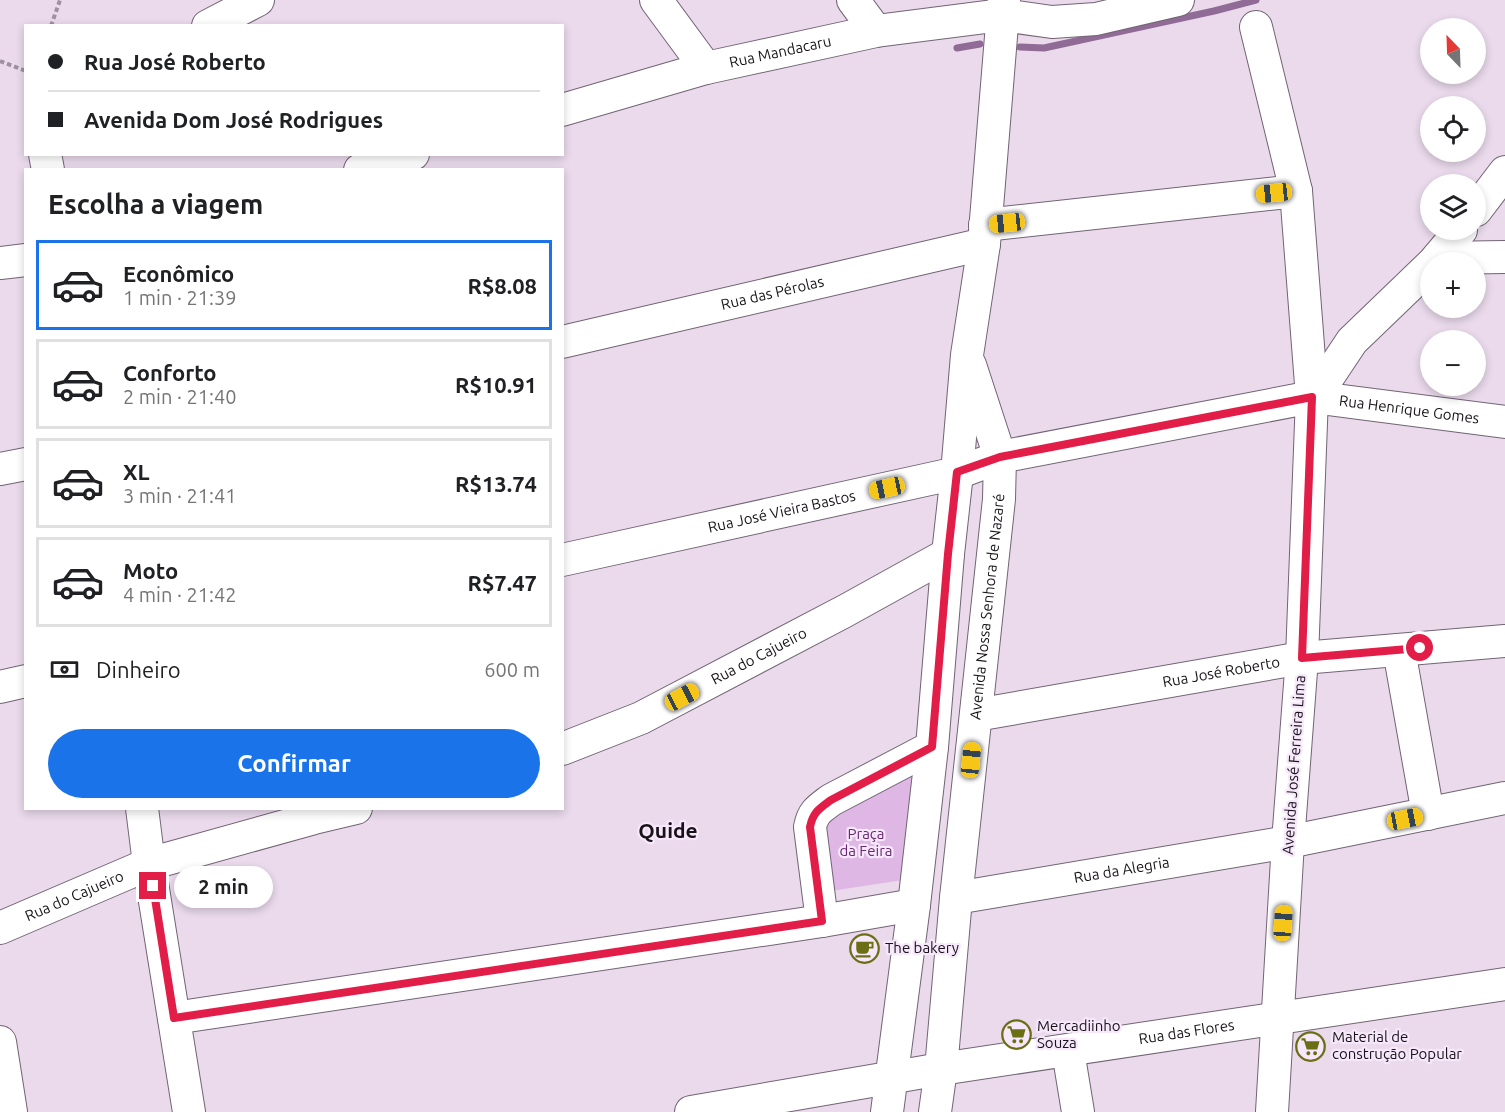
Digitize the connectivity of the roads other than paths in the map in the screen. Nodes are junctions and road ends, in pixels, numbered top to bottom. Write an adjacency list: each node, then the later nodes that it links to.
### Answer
1 (258, 0): 6 (street)
2 (656, 0): 9 (street)
3 (853, 0): 8 (street)
4 (1178, 0): 5 (street, Rua Mandacaru)
5 (1003, 8): 8 (street, Rua Mandacaru); 16 (street, Avenida Nossa Senhora de Nazaré)
6 (212, 24)
7 (1256, 27): 14 (street, Avenida José Ferreira Lima)
8 (876, 31): 9 (street, Rua Mandacaru)
9 (706, 68): 10 (street, Rua Mandacaru)
10 (564, 110)
11 (406, 156): 12 (street)
12 (367, 168)
13 (1505, 172): 15 (street)
14 (1296, 191): 16 (street, Rua das Pérolas); 26 (street, Avenida José Ferreira Lima)
15 (1486, 197)
16 (984, 235): 24 (street, Rua das Pérolas); 25 (street, Avenida Nossa Senhora de Nazaré)
17 (1453, 240): 18 (street)
18 (1442, 252)
19 (1505, 256): 20 (street)
20 (1486, 258)
21 (24, 260): 22 (street)
22 (0, 263)
23 (1420, 275): 26 (street)
24 (564, 341)
25 (967, 355): 28 (street, Avenida Nossa Senhora de Nazaré); 31 (street, Avenida Nossa Senhora de Nazaré)
26 (1312, 397): 27 (street, Rua Henrique Gomes); 28 (street, Rua Henrique Gomes); 36 (street, Avenida José Ferreira Lima)
27 (1505, 422)
28 (1000, 457): 31 (street, Rua José Vieira Bastos); 39 (street, Avenida Nossa Senhora de Nazaré)
29 (24, 464): 30 (street)
30 (0, 469)
31 (957, 472): 32 (street, Avenida Nossa Senhora de Nazaré); 33 (street, Rua José Vieira Bastos)
32 (948, 554): 40 (street, Rua do Cajueiro); 41 (street, Avenida Nossa Senhora de Nazaré)
33 (564, 560)
34 (1505, 641): 35 (street, Rua José Roberto)
35 (1399, 650): 36 (street, Rua José Roberto); 45 (street)
36 (1302, 658): 39 (street, Rua José Roberto); 46 (street, Avenida José Ferreira Lima)
37 (24, 681): 38 (street)
38 (0, 687)
39 (976, 715): 48 (street, Avenida Nossa Senhora de Nazaré)
40 (564, 747)
41 (932, 747): 49 (street, Avenida Nossa Senhora de Nazaré); 50 (street)
42 (1505, 798): 45 (street, Rua da Alegria)
43 (142, 810): 47 (street)
44 (348, 810): 47 (street, Rua do Cajueiro)
45 (1428, 814): 46 (street, Rua da Alegria)
46 (1288, 842): 48 (street, Rua da Alegria); 54 (street, Avenida José Ferreira Lima)
47 (149, 864): 51 (street, Rua do Cajueiro); 53 (street)
48 (956, 898): 57 (street, Avenida Nossa Senhora de Nazaré)
49 (914, 905): 50 (street); 58 (street, Avenida Nossa Senhora de Nazaré)
50 (822, 921): 53 (street)
51 (0, 928)
52 (1505, 984): 54 (street, Rua das Flores)
53 (174, 1018): 60 (street)
54 (1277, 1018): 56 (street, Rua das Flores); 65 (street, Avenida José Ferreira Lima)
55 (0, 1042): 59 (street)
56 (1068, 1051): 57 (street, Rua das Flores); 64 (street)
57 (941, 1069): 58 (street, Rua das Flores); 63 (street, Avenida Nossa Senhora de Nazaré)
58 (891, 1078): 61 (street, Rua das Flores); 62 (street, Avenida Nossa Senhora de Nazaré)
59 (11, 1112)
60 (189, 1112)
61 (691, 1112)
62 (887, 1112)
63 (935, 1112)
64 (1078, 1112)
65 (1272, 1112)

